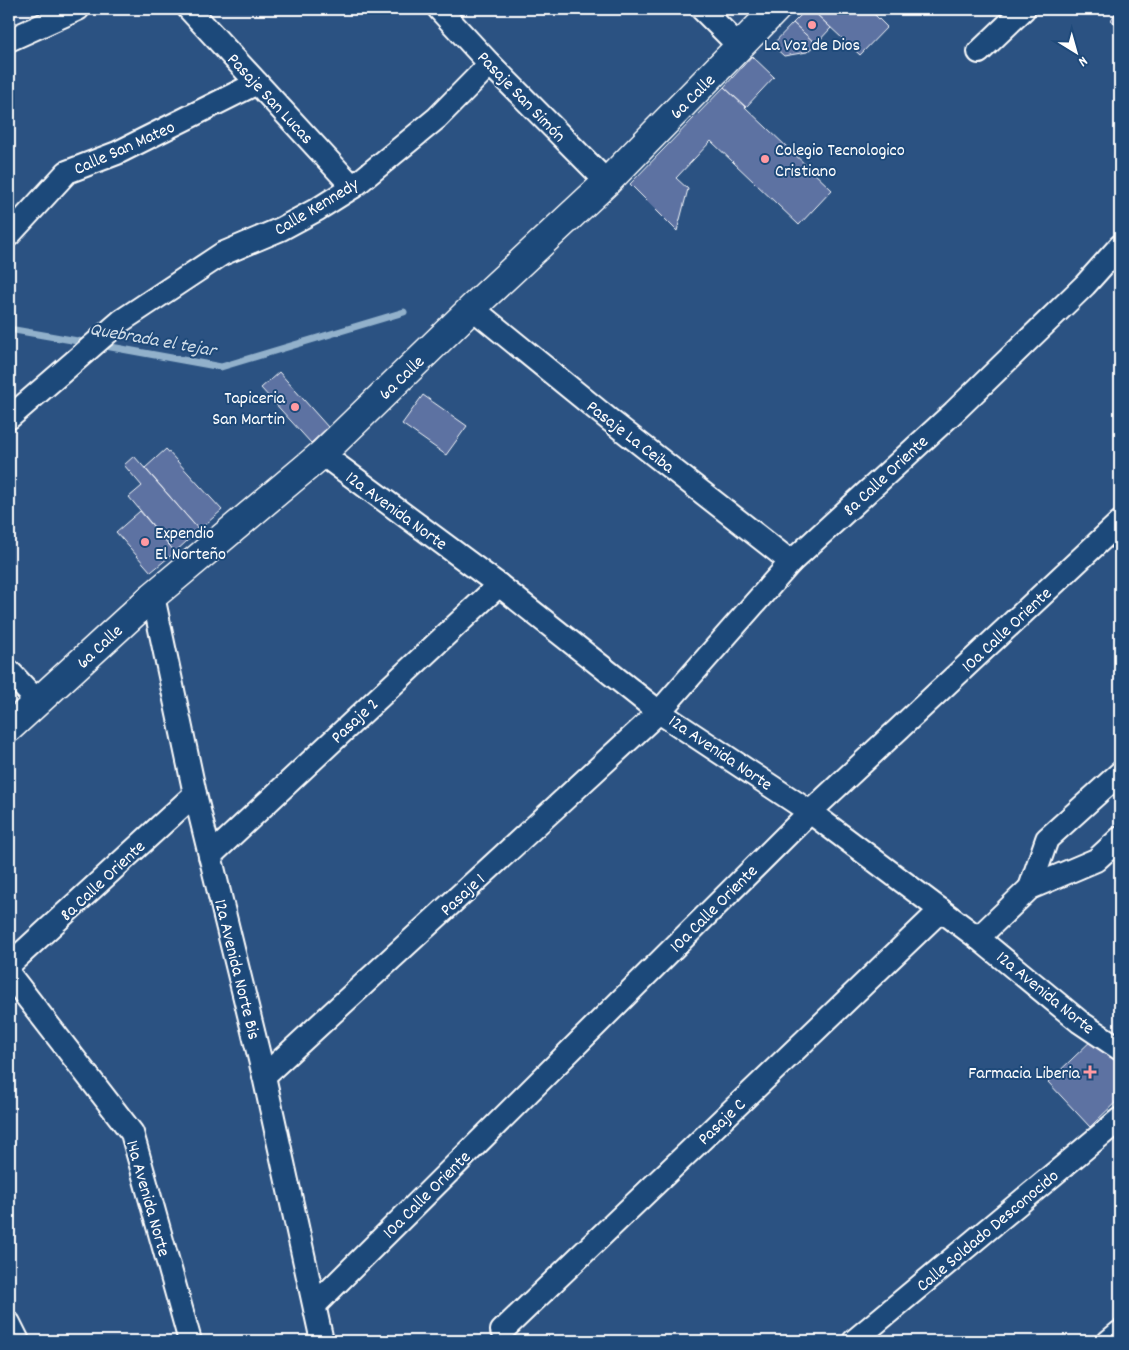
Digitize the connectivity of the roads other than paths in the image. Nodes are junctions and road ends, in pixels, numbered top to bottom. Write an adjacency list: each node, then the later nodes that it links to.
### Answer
1 (78, 9): 7 (street)
2 (189, 9): 11 (street, Pasaje San Lucas)
3 (439, 9): 10 (street, Pasaje San Simón)
4 (702, 9): 8 (street)
5 (776, 9): 8 (street, 6a Calle)
6 (1024, 9): 9 (street)
7 (9, 40)
8 (740, 47): 12 (street, 6a Calle)
9 (979, 52)
10 (490, 64): 12 (street, Pasaje San Simón); 13 (street, Calle Kennedy)
11 (257, 83): 13 (street, Pasaje San Lucas); 14 (street, Calle San Mateo)
12 (607, 182): 16 (street, 6a Calle)
13 (353, 187): 17 (street, Calle Kennedy)
14 (9, 235)
15 (1120, 246): 20 (street, 8a Calle Oriente)
16 (472, 308): 18 (street, 6a Calle); 20 (street, Pasaje La Ceiba)
17 (9, 418)
18 (322, 454): 21 (street, 12a Avenida Norte); 22 (street, 6a Calle)
19 (1120, 522): 29 (street, 10a Calle Oriente)
20 (791, 562): 25 (street, 8a Calle Oriente)
21 (498, 585): 25 (street, 12a Avenida Norte); 31 (street, Pasaje 2)
22 (153, 596): 24 (street, 6a Calle); 28 (street, 12a Avenida Norte Bis)
23 (9, 671): 24 (street)
24 (38, 702): 26 (street, 6a Calle)
25 (659, 712): 29 (street, 12a Avenida Norte); 38 (street, Pasaje 1)
26 (9, 728)
27 (1120, 773): 32 (street)
28 (195, 794): 31 (street, 12a Avenida Norte Bis); 35 (street, 8a Calle Oriente)
29 (810, 812): 33 (street, 12a Avenida Norte); 40 (street, 10a Calle Oriente)
30 (1120, 838): 32 (street)
31 (210, 856): 38 (street, 12a Avenida Norte Bis)
32 (1030, 888): 34 (street)
33 (941, 910): 34 (street, 12a Avenida Norte); 42 (street, Pasaje C)
34 (978, 938): 37 (street, 12a Avenida Norte)
35 (9, 966)
36 (9, 974): 45 (street, 14a Avenida Norte)
37 (1120, 1048)
38 (264, 1076): 40 (street, 12a Avenida Norte Bis)
39 (1120, 1119): 47 (street, Calle Soldado Desconocido)
40 (315, 1304): 46 (street, 12a Avenida Norte Bis)
41 (9, 1323): 44 (street)
42 (502, 1331)
43 (1120, 1332): 48 (street)
44 (18, 1341)
45 (190, 1341)
46 (322, 1341)
47 (854, 1341)
48 (1109, 1341)

